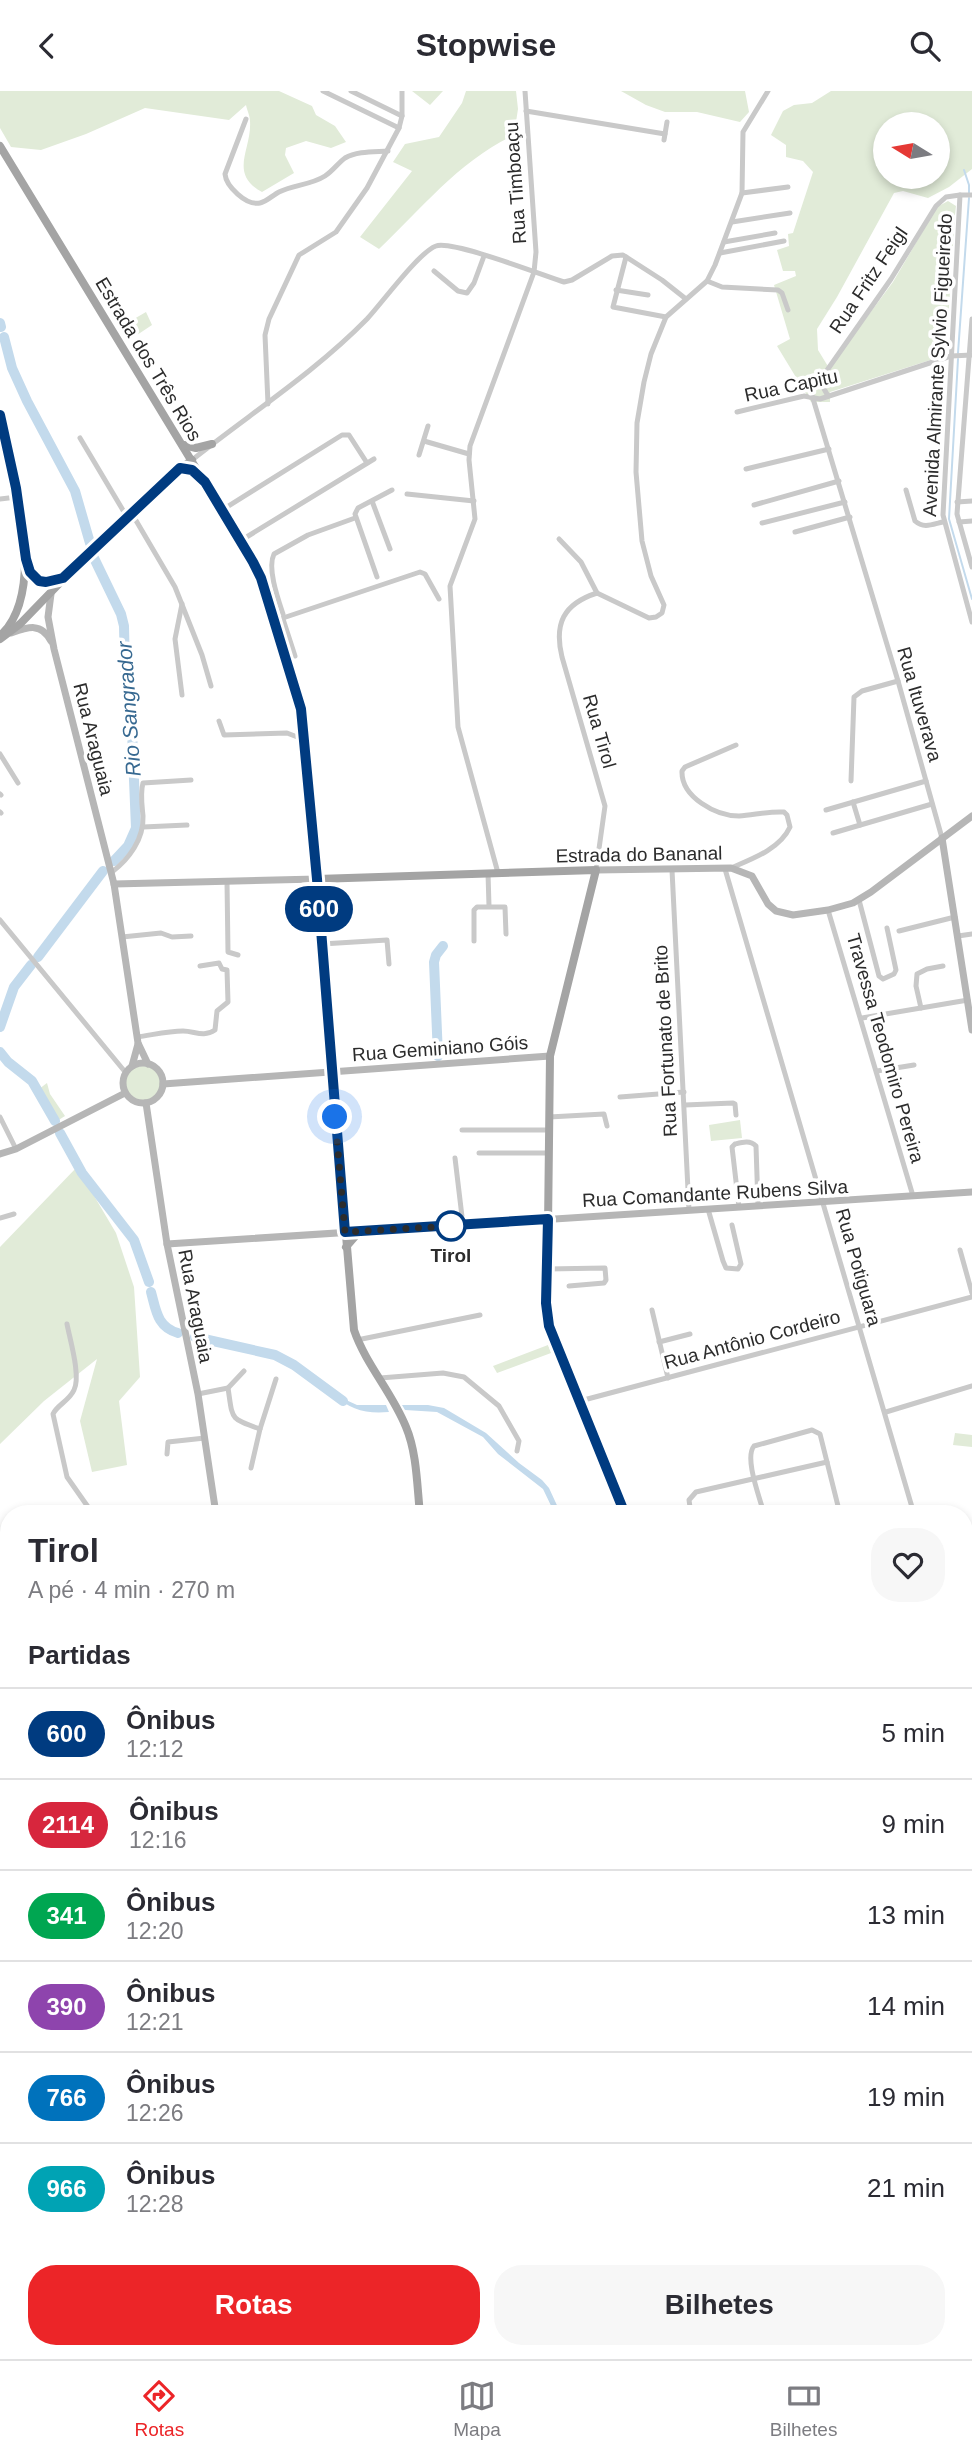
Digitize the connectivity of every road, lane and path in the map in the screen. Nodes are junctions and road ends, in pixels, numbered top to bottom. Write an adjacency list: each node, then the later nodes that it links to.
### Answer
1 (323, 91): 7 (street)
2 (340, 91): 7 (street)
3 (351, 91): 9 (street)
4 (402, 91): 9 (street)
5 (525, 91): 8 (street, Rua Timboaçu)
6 (768, 91): 16 (street)
7 (333, 96): 12 (street)
8 (526, 111): 11 (street); 27 (street, Rua Timboaçu)
9 (402, 116): 12 (street)
10 (246, 119): 14 (street)
11 (667, 122)
12 (399, 128): 14 (street)
13 (0, 146): 46 (main road, Estrada dos Três Rios)
14 (388, 151): 40 (street)
15 (788, 187): 16 (street)
16 (742, 193): 19 (street)
17 (966, 195): 37 (street, Avenida Almirante Sylvio Figueiredo); 39 (street, Rua Fritz Feigl)
18 (790, 213): 19 (street)
19 (732, 222): 22 (street)
20 (775, 233): 22 (street)
21 (784, 241): 23 (street)
22 (724, 242): 23 (street)
23 (720, 253): 28 (street)
24 (484, 256): 26 (street); 27 (street); 40 (street)
25 (626, 257): 27 (street); 29 (street); 31 (street)
26 (434, 271)
27 (534, 272): 50 (street, Rua Timboaçu)
28 (707, 281): 31 (street); 32 (street)
29 (616, 290): 30 (street); 33 (street)
30 (648, 295)
31 (686, 299): 33 (street)
32 (788, 310)
33 (666, 317): 87 (street)
34 (972, 319): 35 (street, Avenida Almirante Sylvio Figueiredo)
35 (971, 344): 36 (street, Avenida Almirante Sylvio Figueiredo)
36 (970, 355): 37 (street, Rua Capitu); 67 (street, Avenida Almirante Sylvio Figueiredo)
37 (953, 356): 39 (street, Rua Capitu); 74 (street, Avenida Almirante Sylvio Figueiredo)
38 (812, 395): 39 (street, Rua Capitu); 41 (street, Rua Capitu); 48 (street, Rua Ituverava)
39 (828, 396)
40 (268, 404): 47 (street)
41 (737, 412)
42 (0, 415): 61 (main road)
43 (428, 426): 45 (street)
44 (80, 439): 70 (street)
45 (424, 441): 49 (street); 50 (street)
46 (183, 444): 47 (main road); 52 (main road, Estrada dos Três Rios); 54 (main road)
47 (212, 445): 52 (street)
48 (829, 449): 55 (street); 56 (street, Rua Ituverava)
49 (419, 454)
50 (469, 454): 64 (street)
51 (374, 459): 53 (street)
52 (192, 460): 54 (main road); 57 (main road, Estrada dos Três Rios)
53 (367, 463): 69 (street); 79 (street)
54 (180, 468): 57 (main road); 70 (main road)
55 (746, 469)
56 (839, 481): 66 (street, Rua Ituverava); 68 (street)
57 (205, 482): 69 (main road, Estrada dos Três Rios)
58 (392, 490): 63 (street)
59 (905, 490): 74 (street)
60 (407, 494): 64 (street)
61 (17, 497): 62 (street); 81 (main road)
62 (0, 499)
63 (372, 501): 72 (street); 80 (street)
64 (474, 501): 125 (street)
65 (972, 501): 67 (street)
66 (845, 502): 71 (street, Rua Ituverava); 75 (street)
67 (957, 502): 76 (street, Avenida Almirante Sylvio Figueiredo)
68 (754, 505)
69 (222, 510): 79 (main road, Estrada dos Três Rios)
70 (129, 515): 85 (main road); 90 (street)
71 (850, 517): 77 (street); 97 (street, Rua Ituverava)
72 (355, 518): 83 (street); 84 (street)
73 (972, 521): 76 (street)
74 (943, 522): 92 (street, Avenida Almirante Sylvio Figueiredo)
75 (762, 523)
76 (959, 523): 82 (street, Avenida Almirante Sylvio Figueiredo)
77 (796, 532)
78 (559, 539): 87 (street)
79 (240, 541): 86 (main road, Estrada dos Três Rios)
80 (390, 548)
81 (26, 559): 85 (main road); 94 (main road)
82 (972, 567)
83 (274, 571): 86 (street); 91 (street)
84 (377, 577)
85 (63, 578): 88 (main road)
86 (261, 578): 91 (main road, Estrada dos Três Rios)
87 (597, 593): 120 (street, Rua Tirol)
88 (51, 594): 93 (main road); 95 (street, Rua Araguaia)
89 (439, 599): 91 (street)
90 (182, 604): 98 (street); 99 (street)
91 (280, 618): 96 (street); 101 (main road, Estrada dos Três Rios)
92 (972, 622)
93 (10, 633): 94 (main road); 95 (street)
94 (0, 638)
95 (54, 649): 123 (street, Rua Araguaia)
96 (295, 656)
97 (898, 681): 107 (street); 108 (street, Rua Ituverava)
98 (211, 686)
99 (182, 695)
100 (219, 721): 102 (street)
101 (303, 724): 102 (street); 103 (main road, Estrada dos Três Rios)
102 (287, 733): 103 (street)
103 (305, 740): 127 (main road, Estrada dos Três Rios)
104 (736, 745): 119 (street)
105 (0, 754): 109 (street)
106 (191, 780): 116 (street)
107 (852, 781)
108 (926, 781): 110 (street); 111 (street, Rua Ituverava)
109 (18, 783)
110 (853, 802): 112 (street); 115 (street)
111 (932, 804): 115 (street); 118 (street, Rua Ituverava)
112 (826, 810)
113 (972, 815): 118 (street, Estrada do Bananal)
114 (187, 825): 116 (street)
115 (860, 825): 117 (street)
116 (143, 827): 123 (street)
117 (833, 833)
118 (942, 838): 132 (street, Estrada do Bananal); 135 (street, Rua Ituverava)
119 (728, 869): 121 (street, Estrada do Bananal); 134 (street, Estrada do Bananal); 180 (street, Rua Potiguara)
120 (600, 870): 121 (street, Estrada do Bananal); 122 (main road, Estrada do Bananal); 130 (main road)
121 (672, 870): 163 (street, Rua Fortunato de Brito)
122 (573, 871): 125 (main road, Estrada do Bananal); 130 (main road)
123 (112, 872): 129 (street, Rua Araguaia)
124 (488, 873): 125 (main road, Estrada do Bananal); 127 (main road, Estrada do Bananal); 133 (street)
125 (498, 873)
126 (297, 879): 127 (street, Estrada do Bananal); 128 (street, Estrada do Bananal); 131 (street)
127 (317, 879): 131 (main road, Estrada dos Três Rios)
128 (227, 881): 129 (street, Estrada do Bananal); 146 (street)
129 (114, 884): 143 (street, Rua Araguaia)
130 (591, 891): 155 (main road)
131 (318, 894): 145 (main road, Estrada dos Três Rios)
132 (859, 900): 134 (street, Estrada do Bananal); 137 (street)
133 (489, 906): 139 (street); 144 (street)
134 (828, 910): 152 (street, Travessa Teodomiro Pereira)
135 (955, 917): 138 (street); 142 (street, Rua Ituverava)
136 (0, 920): 158 (street)
137 (887, 928)
138 (899, 931)
139 (506, 934)
140 (972, 934): 142 (street)
141 (191, 936): 143 (street)
142 (958, 936): 150 (street, Rua Ituverava)
143 (122, 937): 154 (street, Rua Araguaia)
144 (474, 940)
145 (322, 944): 147 (street); 160 (main road, Estrada dos Três Rios)
146 (237, 955)
147 (389, 964)
148 (200, 966): 154 (street)
149 (943, 966): 151 (street)
150 (968, 1000): 151 (street); 153 (street, Rua Ituverava)
151 (921, 1008): 152 (street)
152 (862, 1018): 159 (street, Travessa Teodomiro Pereira)
153 (972, 1030)
154 (137, 1040): 156 (street, Rua Araguaia); 158 (street, Rua Araguaia)
155 (550, 1056): 160 (street, Rua Geminiano Góis); 169 (main road)
156 (148, 1064): 158 (street); 161 (street)
157 (914, 1065): 159 (street)
158 (129, 1069): 162 (street)
159 (877, 1071): 179 (street, Travessa Teodomiro Pereira)
160 (332, 1072): 161 (street, Rua Geminiano Góis); 191 (main road, Estrada dos Três Rios)
161 (163, 1084): 165 (street)
162 (125, 1093): 165 (street); 173 (street)
163 (684, 1093): 164 (street); 166 (street, Rua Fortunato de Brito)
164 (620, 1097)
165 (146, 1103): 192 (street, Rua Araguaia)
166 (685, 1105): 167 (street); 184 (street, Rua Fortunato de Brito)
167 (736, 1115)
168 (0, 1117): 173 (street)
169 (548, 1117): 170 (street); 171 (main road)
170 (607, 1126)
171 (548, 1129): 172 (street); 175 (main road)
172 (462, 1130)
173 (16, 1149): 176 (street)
174 (479, 1153): 175 (street)
175 (548, 1153): 187 (main road)
176 (0, 1154)
177 (455, 1158): 188 (street)
178 (972, 1192): 179 (street, Rua Comandante Rubens Silva)
179 (913, 1196): 180 (street, Rua Comandante Rubens Silva)
180 (823, 1202): 181 (street, Rua Comandante Rubens Silva); 201 (street, Rua Potiguara)
181 (758, 1206): 182 (street, Rua Comandante Rubens Silva); 182 (street)
182 (739, 1207): 183 (street, Rua Comandante Rubens Silva)
183 (708, 1209): 184 (street, Rua Comandante Rubens Silva); 189 (street)
184 (689, 1210): 187 (street, Rua Comandante Rubens Silva)
185 (15, 1214): 186 (street)
186 (0, 1218)
187 (548, 1219): 188 (street, Rua Comandante Rubens Silva); 195 (main road)
188 (463, 1225): 190 (street, Rua Comandante Rubens Silva)
189 (732, 1225)
190 (359, 1231): 191 (street, Rua Comandante Rubens Silva); 193 (main road)
191 (345, 1232): 192 (street, Rua Comandante Rubens Silva); 193 (main road, Estrada dos Três Rios)
192 (167, 1244): 211 (street, Rua Araguaia)
193 (346, 1247): 203 (main road, Estrada dos Três Rios)
194 (960, 1250): 197 (street)
195 (547, 1269): 196 (street); 212 (main road)
196 (569, 1286)
197 (972, 1295): 201 (street, Rua Antônio Cordeiro)
198 (652, 1310): 204 (street)
199 (480, 1315): 203 (street)
200 (67, 1324): 221 (street)
201 (860, 1327): 207 (street, Rua Antônio Cordeiro); 213 (street, Rua Potiguara)
202 (690, 1334): 204 (street)
203 (357, 1340): 206 (main road, Estrada dos Três Rios)
204 (659, 1342): 207 (street)
205 (243, 1371): 210 (street)
206 (380, 1378): 216 (street); 223 (main road, Estrada dos Três Rios)
207 (668, 1378): 212 (street, Rua Antônio Cordeiro)
208 (276, 1379): 214 (street)
209 (972, 1386): 213 (street)
210 (228, 1388): 211 (street); 214 (street)
211 (198, 1394): 215 (street, Rua Araguaia)
212 (580, 1401): 224 (main road)
213 (886, 1412): 228 (street, Rua Potiguara)
214 (260, 1429): 219 (street)
215 (205, 1438): 217 (street); 222 (street, Rua Araguaia)
216 (517, 1451)
217 (167, 1454)
218 (827, 1462): 220 (street); 220 (street); 227 (street)
219 (251, 1468)
220 (754, 1479): 225 (street); 226 (street)
221 (87, 1505)
222 (215, 1505)
223 (419, 1505)
224 (621, 1505)
225 (690, 1505)
226 (761, 1505)
227 (837, 1505)
228 (912, 1505)

